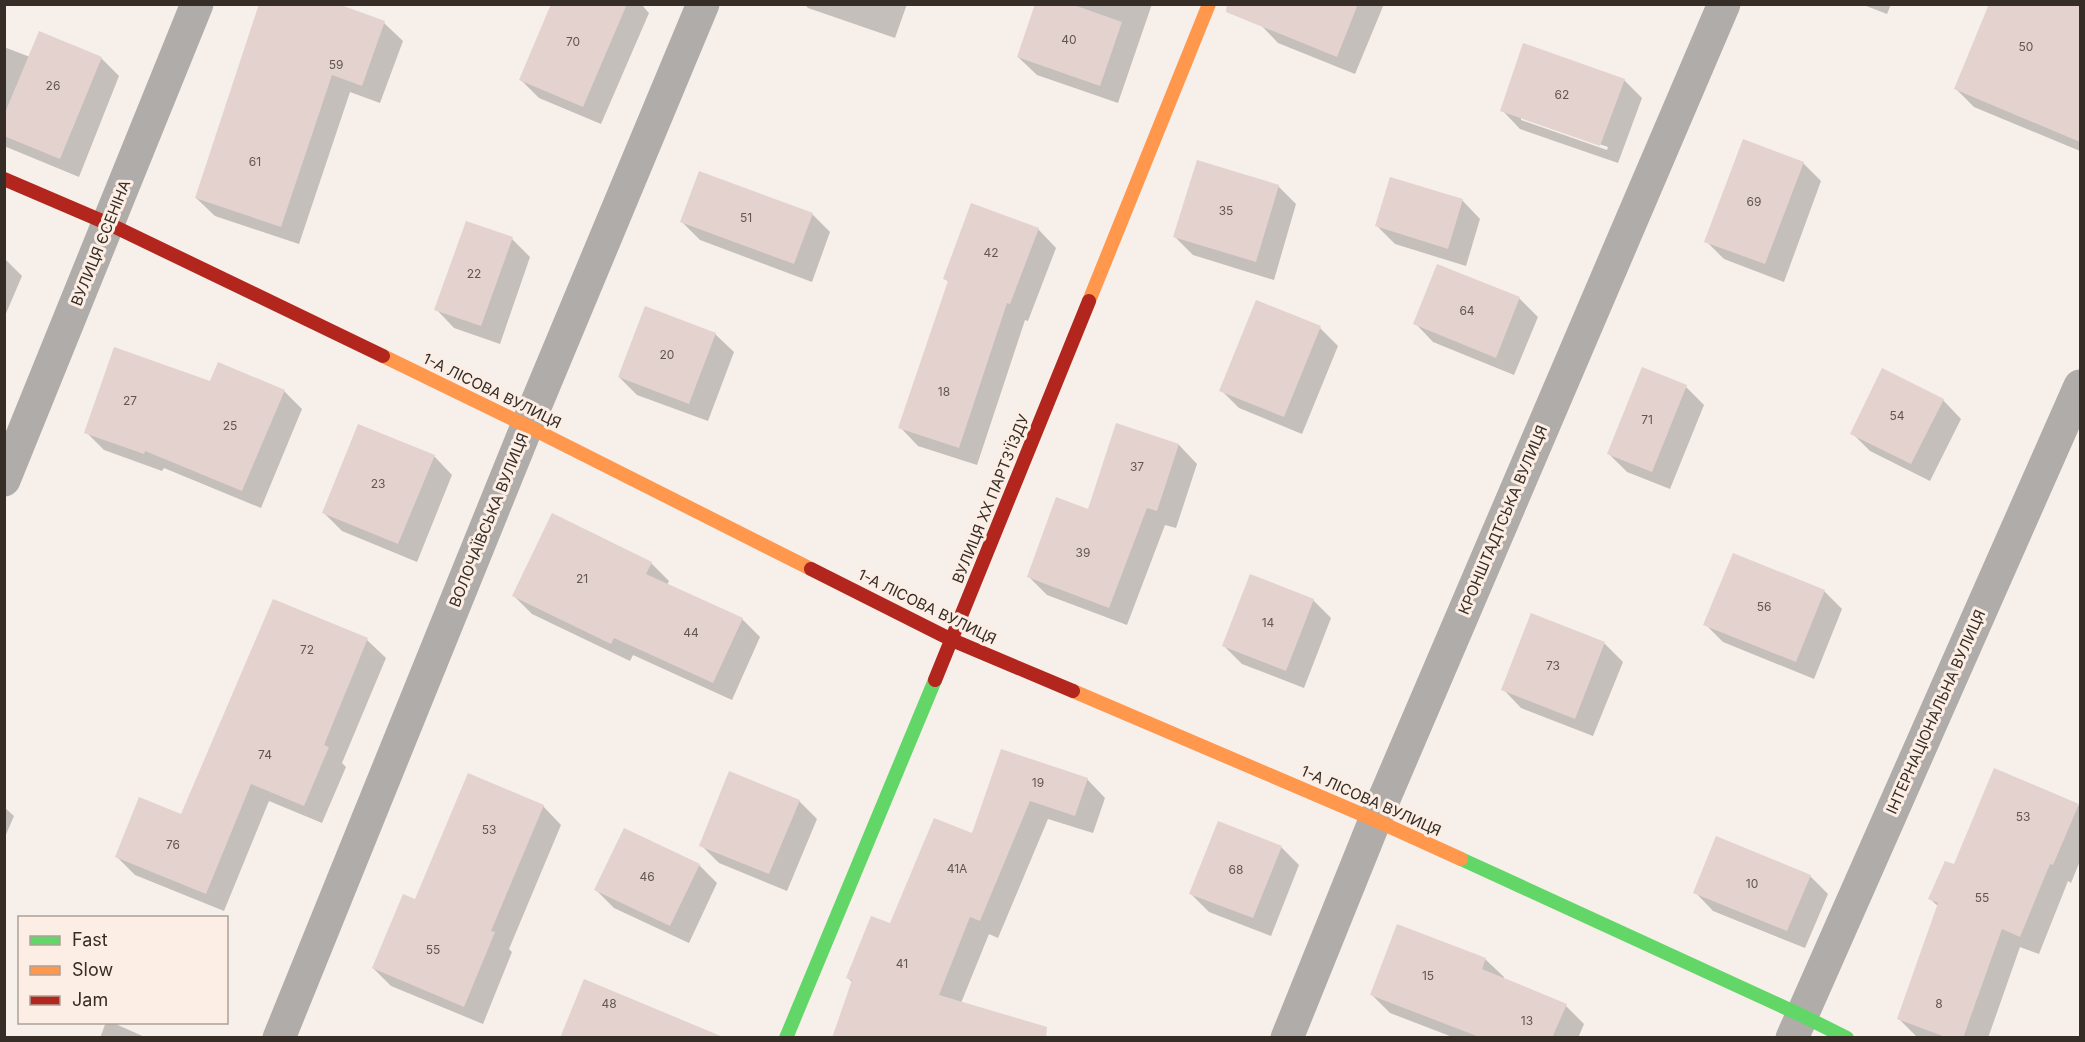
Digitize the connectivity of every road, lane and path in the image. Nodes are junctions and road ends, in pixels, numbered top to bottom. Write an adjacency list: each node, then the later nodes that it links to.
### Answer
1 (197, 4): 6 (street, ВУЛИЦЯ ЄСЕНІНА)
2 (703, 4): 8 (street, ВОЛОЧАЇВСЬКА ВУЛИЦЯ)
3 (1209, 4): 10 (street, ВУЛИЦЯ XX ПАРТЗ'ЇЗДУ)
4 (1724, 4): 11 (street, КРОНШТАДТСЬКА ВУЛИЦЯ)
5 (4, 179): 6 (street, 1-А ЛІСОВА ВУЛИЦЯ)
6 (109, 224): 8 (street, 1-А ЛІСОВА ВУЛИЦЯ); 9 (street, ВУЛИЦЯ ЄСЕНІНА)
7 (2080, 386): 12 (street, ІНТЕРНАЦІОНАЛЬНА ВУЛИЦЯ)
8 (527, 426): 10 (street, 1-А ЛІСОВА ВУЛИЦЯ); 13 (street, ВОЛОЧАЇВСЬКА ВУЛИЦЯ)
9 (4, 480)
10 (952, 640): 11 (street, 1-А ЛІСОВА ВУЛИЦЯ); 14 (street, ВУЛИЦЯ XX ПАРТЗ'ЇЗДУ)
11 (1375, 820): 12 (street, 1-А ЛІСОВА ВУЛИЦЯ); 15 (street, КРОНШТАДТСЬКА ВУЛИЦЯ)
12 (1796, 1026): 16 (street, 1-А ЛІСОВА ВУЛИЦЯ)
13 (279, 1038)
14 (786, 1038)
15 (1287, 1038)
16 (1847, 1038)

